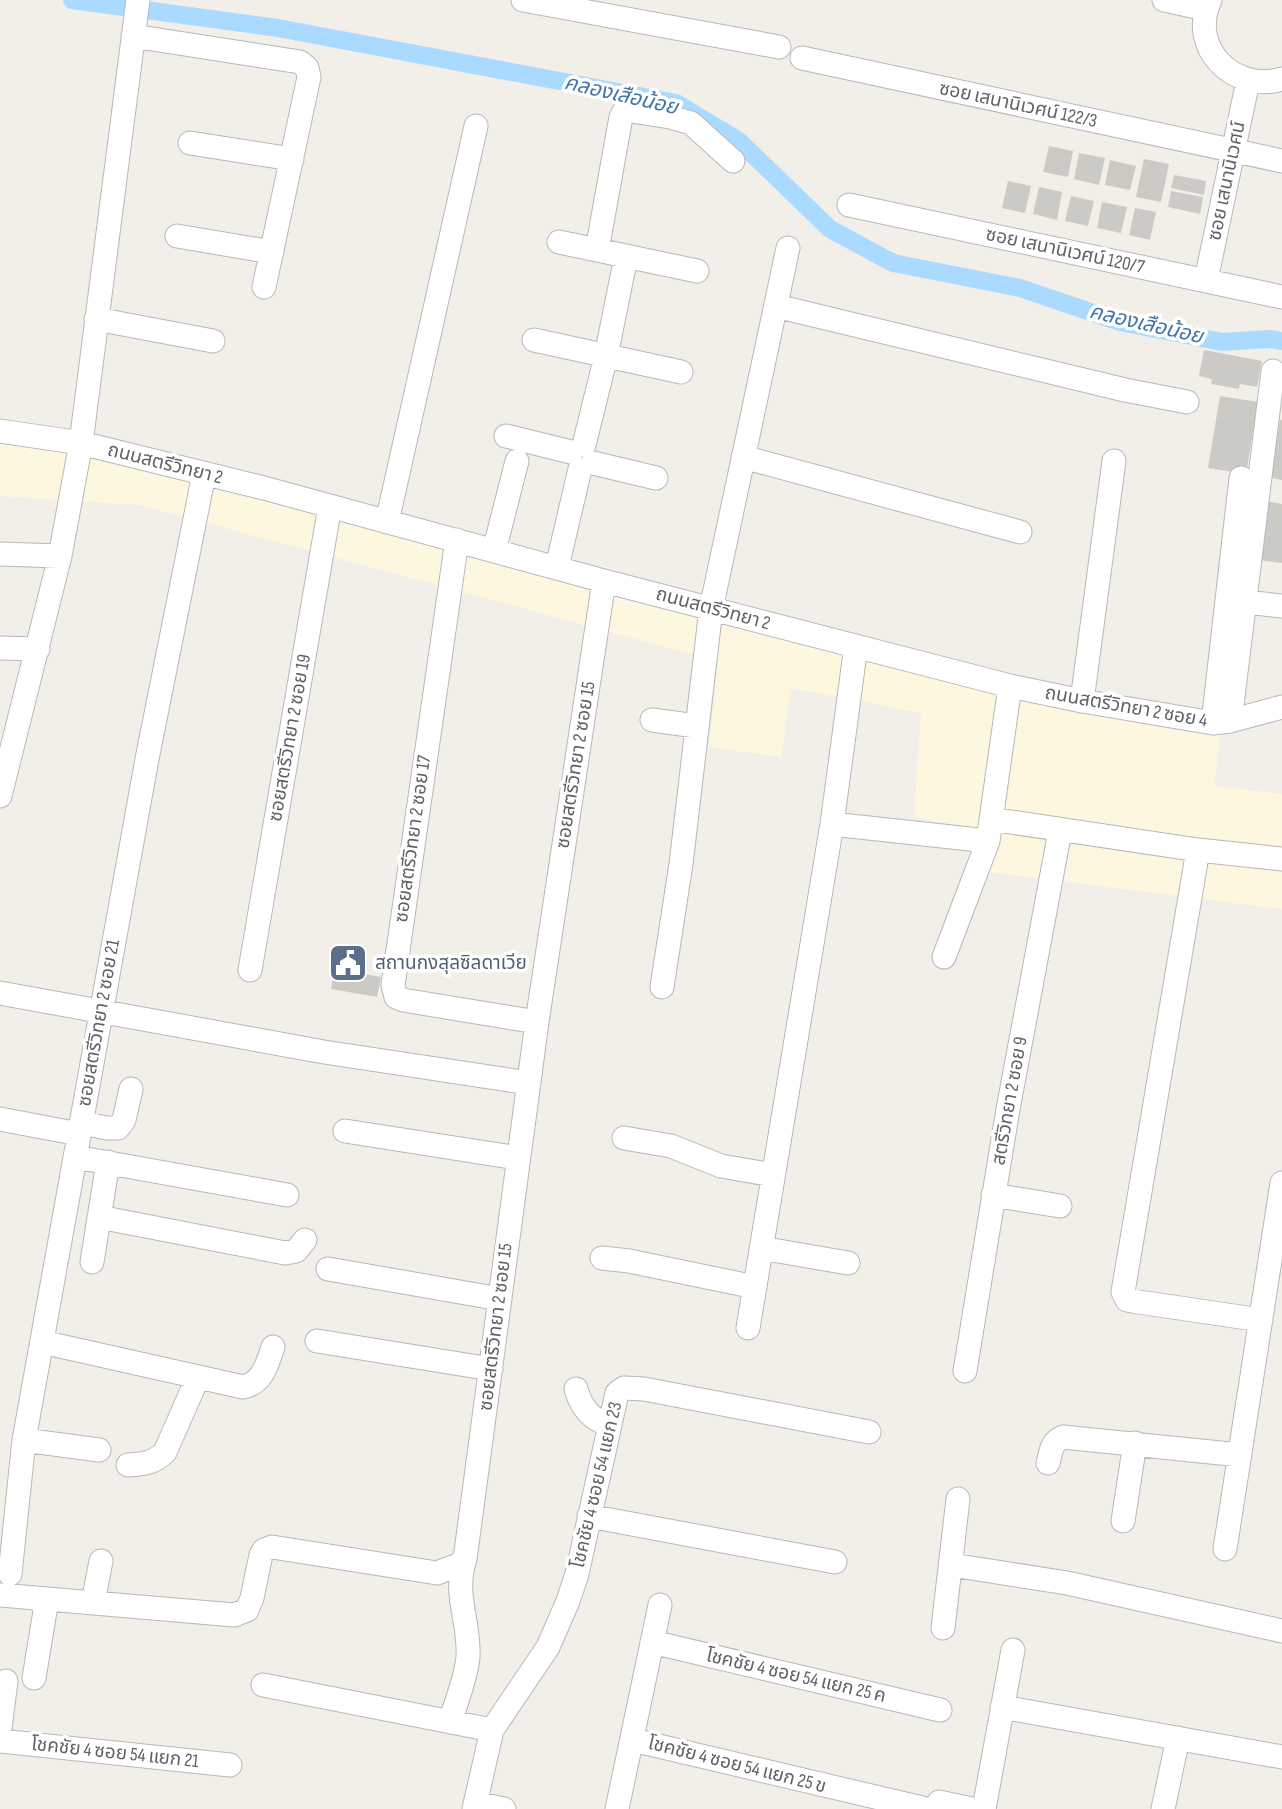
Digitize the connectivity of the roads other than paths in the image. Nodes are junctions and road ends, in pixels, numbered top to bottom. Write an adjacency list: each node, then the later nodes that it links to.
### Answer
1 (523, 0): 5 (street)
2 (1164, 0): 3 (street)
3 (1208, 5): 8 (street)
4 (136, 15): 12 (street); 27 (street)
5 (779, 47)
6 (802, 58): 11 (street, ซอย เสนานิเวศน์ 122/3)
7 (1282, 79): 8 (street)
8 (1248, 81): 11 (street, ซอย เสนานิเวศน์)
9 (476, 126): 45 (street)
10 (190, 143): 12 (street)
11 (1234, 151): 14 (street, ซอย เสนานิเวศน์ 122/3); 23 (street, ซอย เสนานิเวศน์)
12 (292, 159): 20 (street)
13 (733, 161): 19 (street)
14 (1282, 161)
15 (849, 205): 23 (street, ซอย เสนานิเวศน์ 120/7)
16 (177, 236): 20 (street)
17 (559, 242): 19 (street)
18 (788, 248): 26 (street)
19 (597, 250): 21 (street)
20 (272, 252): 24 (street)
21 (626, 257): 22 (street); 30 (street)
22 (697, 271)
23 (1206, 280): 25 (street, ซอย เสนานิเวศน์ 120/7)
24 (264, 287)
25 (1282, 297)
26 (776, 306): 33 (street); 38 (street)
27 (96, 319): 29 (street); 36 (street)
28 (534, 340): 30 (street)
29 (213, 341)
30 (606, 356): 32 (street); 37 (street)
31 (1273, 371): 53 (street)
32 (681, 372)
33 (1187, 402)
34 (0, 431): 36 (street, ถนนสตรีวิทยา 2)
35 (506, 436): 37 (street)
36 (81, 443): 41 (street, ถนนสตรีวิทยา 2); 50 (street)
37 (582, 457): 42 (street); 51 (street)
38 (743, 457): 46 (street); 55 (street)
39 (517, 461): 48 (street)
40 (1114, 461): 60 (street)
41 (204, 474): 44 (street, ถนนสตรีวิทยา 2); 75 (street, ซอยสตรีวิทยา 2 ซอย 21)
42 (656, 478)
43 (1241, 478): 63 (street)
44 (330, 506): 45 (street, ถนนสตรีวิทยา 2); 72 (street, ซอยสตรีวิทยา 2 ซอย 19)
45 (387, 522): 47 (street, ถนนสตรีวิทยา 2)
46 (1020, 532)
47 (457, 540): 48 (street, ถนนสตรีวิทยา 2); 76 (street, ซอยสตรีวิทยา 2 ซอย 17)
48 (494, 551): 51 (street, ถนนสตรีวิทยา 2)
49 (0, 554): 50 (street)
50 (60, 556): 58 (street)
51 (557, 567): 52 (street, ถนนสตรีวิทยา 2)
52 (604, 581): 55 (street, ถนนสตรีวิทยา 2); 76 (street, ซอยสตรีวิทยา 2 ซอย 15)
53 (1245, 602): 54 (street); 63 (street)
54 (1282, 606)
55 (711, 609): 56 (street, ถนนสตรีวิทยา 2); 64 (street)
56 (856, 646): 59 (street, ถนนสตรีวิทยา 2); 66 (street)
57 (0, 648): 58 (street)
58 (38, 649): 65 (street)
59 (1010, 686): 60 (street, ถนนสตรีวิทยา 2 ซอย 4); 67 (street)
60 (1082, 701): 63 (street, ถนนสตรีวิทยา 2 ซอย 4)
61 (1282, 706): 63 (street, ถนนสตรีวิทยา 2 ซอย 4)
62 (652, 720): 64 (street)
63 (1222, 722)
64 (696, 726): 73 (street)
65 (0, 796)
66 (832, 824): 67 (street); 85 (street)
67 (989, 830): 68 (street); 71 (street)
68 (1060, 831): 69 (street); 88 (street, สตรีวิทยา 2 ซอย 9)
69 (1198, 850): 70 (street); 99 (street)
70 (1282, 859)
71 (944, 957)
72 (250, 970)
73 (662, 987)
74 (0, 993): 75 (street)
75 (100, 1012): 77 (street); 81 (street, ซอยสตรีวิทยา 2 ซอย 21)
76 (537, 1022): 77 (street, ซอยสตรีวิทยา 2 ซอย 15)
77 (529, 1083): 83 (street, ซอยสตรีวิทยา 2 ซอย 15)
78 (131, 1089): 81 (street)
79 (0, 1119): 81 (street)
80 (345, 1130): 83 (street)
81 (79, 1138): 84 (street); 101 (street, ซอยสตรีวิทยา 2 ซอย 21)
82 (624, 1138): 85 (street)
83 (518, 1158): 98 (street, ซอยสตรีวิทยา 2 ซอย 15)
84 (108, 1162): 87 (street); 90 (street)
85 (773, 1175): 92 (street)
86 (1282, 1183): 99 (street)
87 (287, 1195)
88 (993, 1195): 89 (street); 105 (street, สตรีวิทยา 2 ซอย 9)
89 (1060, 1206)
90 (99, 1217): 91 (street); 94 (street)
91 (305, 1240)
92 (761, 1248): 95 (street); 97 (street)
93 (602, 1258): 97 (street)
94 (92, 1262)
95 (848, 1263)
96 (328, 1269): 98 (street)
97 (755, 1287): 100 (street)
98 (500, 1299): 104 (street, ซอยสตรีวิทยา 2 ซอย 15)
99 (1261, 1320): 113 (street)
100 (748, 1328)
101 (41, 1342): 106 (street); 110 (street, ซอยสตรีวิทยา 2 ซอย 21)
102 (317, 1342): 104 (street)
103 (273, 1347): 106 (street)
104 (491, 1369): 120 (street, ซอยสตรีวิทยา 2 ซอย 15)
105 (965, 1371)
106 (198, 1377): 115 (street)
107 (576, 1389): 108 (street)
108 (609, 1425): 109 (street, โชคชัย 4 ซอย 54 แยก 23); 117 (street, โชคชัย 4 ซอย 54 แยก 23)
109 (869, 1432)
110 (24, 1440): 112 (street); 124 (street, ซอยสตรีวิทยา 2 ซอย 21)
111 (1135, 1443): 113 (street); 114 (street); 118 (street)
112 (99, 1450)
113 (1240, 1455): 119 (street)
114 (1048, 1463)
115 (128, 1465)
116 (958, 1499): 123 (street)
117 (589, 1516): 122 (street); 139 (street, โชคชัย 4 ซอย 54 แยก 23)
118 (1123, 1521)
119 (1225, 1549)
120 (465, 1559): 126 (street); 137 (street, ซอยสตรีวิทยา 2 ซอย 15)
121 (101, 1561): 126 (street)
122 (835, 1562)
123 (952, 1565): 128 (street); 129 (street)
124 (5, 1584): 125 (street)
125 (47, 1599): 126 (street); 132 (street)
126 (93, 1603)
127 (660, 1605): 130 (street)
128 (943, 1628)
129 (1282, 1631)
130 (653, 1642): 136 (street, โชคชัย 4 ซอย 54 แยก 25 ค); 141 (street)
131 (1013, 1650): 135 (street)
132 (34, 1678)
133 (6, 1681): 138 (street)
134 (263, 1685): 137 (street)
135 (1003, 1707): 140 (street); 150 (street)
136 (940, 1710)
137 (450, 1722): 139 (street)
138 (0, 1728)
139 (492, 1730): 146 (street, โชคชัย 4 ซอย 54 แยก 23)
140 (1178, 1738): 143 (street); 151 (street)
141 (633, 1740): 145 (street, โชคชัย 4 ซอย 54 แยก 25 ข); 148 (street)
142 (0, 1741): 144 (street, โชคชัย 4 ซอย 54 แยก 21)
143 (1282, 1757)
144 (230, 1765)
145 (931, 1805): 149 (street, โชคชัย 4 ซอย 54 แยก 25 ข)
146 (474, 1806): 147 (street)
147 (505, 1809)
148 (617, 1809)
149 (972, 1809)
150 (984, 1809)
151 (1163, 1809)

